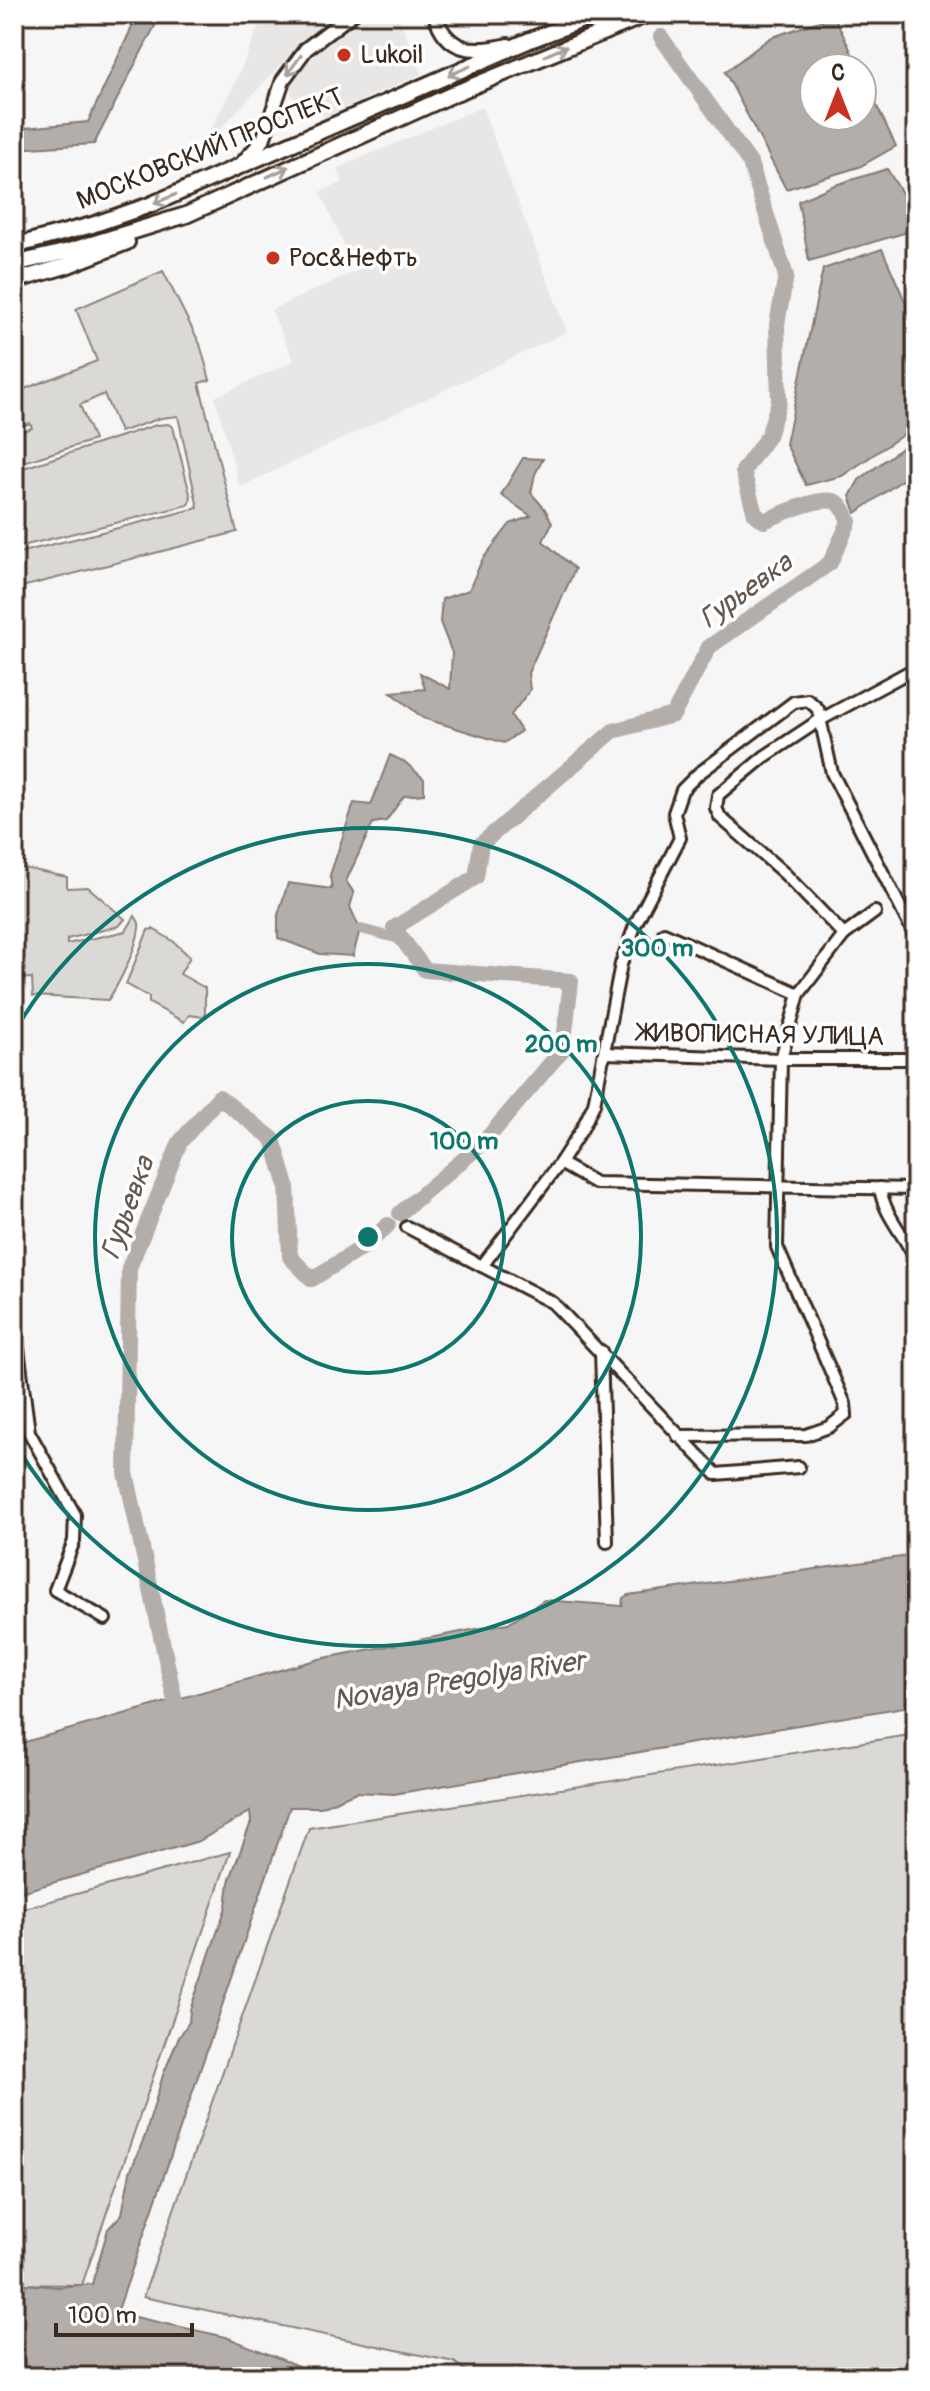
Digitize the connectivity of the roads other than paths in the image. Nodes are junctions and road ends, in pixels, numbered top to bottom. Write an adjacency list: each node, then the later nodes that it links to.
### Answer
1 (352, 14): 6 (main road, one-way to 6)
2 (435, 14): 5 (main road)
3 (598, 14): 5 (highway, МОСКОВСКИЙ ПРОСПЕКТ)
4 (647, 14): 7 (highway, МОСКОВСКИЙ ПРОСПЕКТ, one-way to 4)
5 (530, 40): 6 (highway, МОСКОВСКИЙ ПРОСПЕКТ, one-way to 6)
6 (237, 168): 8 (highway, МОСКОВСКИЙ ПРОСПЕКТ, one-way to 8)
7 (186, 215): 9 (highway, МОСКОВСКИЙ ПРОСПЕКТ); 10 (highway)
8 (14, 246)
9 (14, 264)
10 (14, 281)
11 (916, 668): 12 (street)
12 (820, 720): 15 (street); 16 (street); 18 (street)
13 (875, 912): 15 (street)
14 (664, 933): 17 (street)
15 (844, 935): 17 (street)
16 (916, 938)
17 (799, 994): 19 (street)
18 (605, 1053): 19 (street, ЖИВОПИСНАЯ УЛИЦА); 21 (street)
19 (781, 1059): 20 (street, ЖИВОПИСНАЯ УЛИЦА); 22 (street)
20 (916, 1059)
21 (560, 1163): 22 (street); 27 (street)
22 (776, 1187): 23 (street); 30 (street)
23 (880, 1188): 24 (street); 26 (street)
24 (916, 1189)
25 (407, 1227): 27 (street)
26 (916, 1261)
27 (482, 1266): 29 (street)
28 (14, 1318): 33 (street)
29 (601, 1351): 30 (street); 32 (street)
30 (678, 1436): 31 (street)
31 (799, 1467)
32 (607, 1542)
33 (105, 1619)

